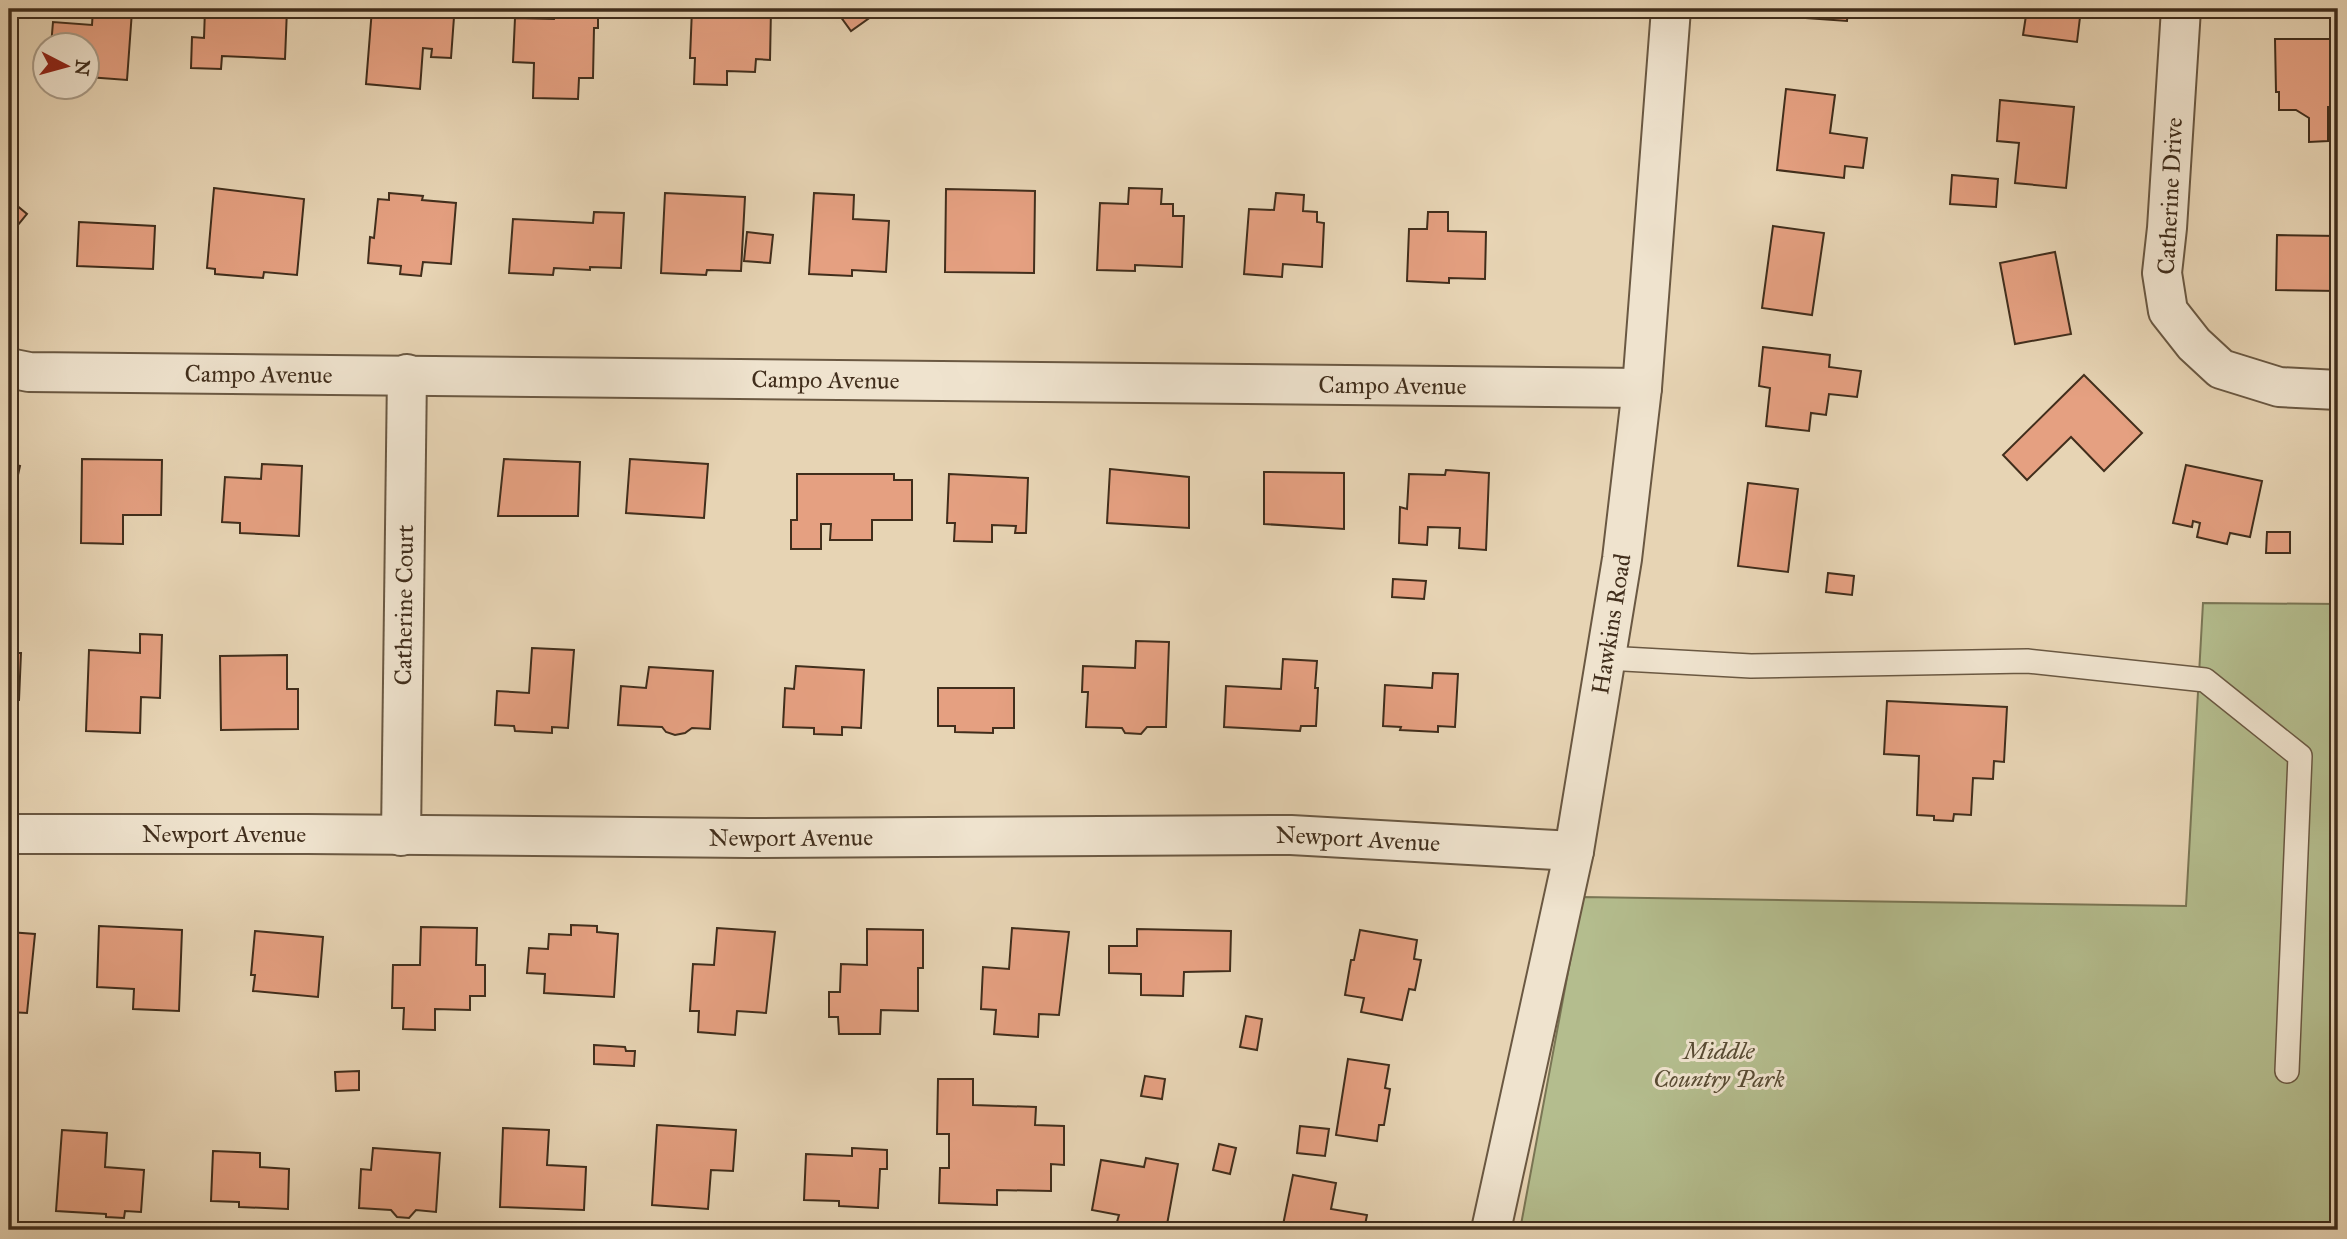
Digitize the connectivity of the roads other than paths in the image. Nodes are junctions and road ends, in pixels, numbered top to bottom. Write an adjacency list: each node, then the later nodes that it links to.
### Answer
1 (1671, 9): 5 (street, Hawkins Road)
2 (2181, 9): 6 (street, Catherine Drive)
3 (9, 368): 4 (street, Campo Avenue)
4 (407, 374): 5 (street, Campo Avenue); 9 (street, Catherine Court)
5 (1642, 388): 7 (street, Hawkins Road)
6 (2338, 390)
7 (1606, 658): 10 (street, Hawkins Road); 11 (lane)
8 (9, 834): 9 (street, Newport Avenue)
9 (401, 836): 10 (street, Newport Avenue)
10 (1574, 851): 12 (street, Hawkins Road)
11 (2287, 1071)
12 (1491, 1230)

